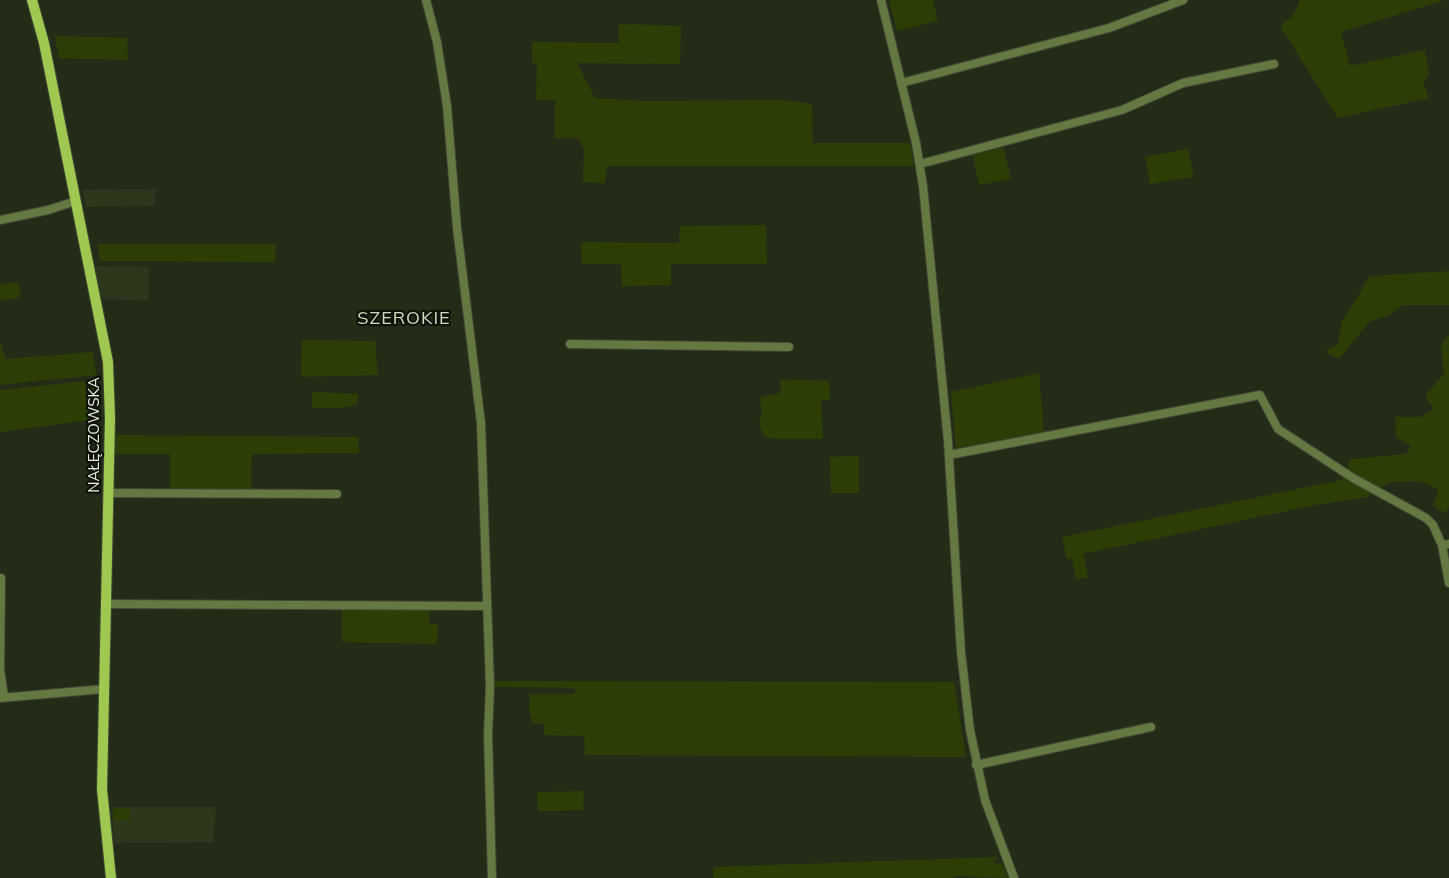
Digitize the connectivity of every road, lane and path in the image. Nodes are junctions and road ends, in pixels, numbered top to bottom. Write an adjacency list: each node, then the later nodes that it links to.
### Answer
1 (32, 0): 8 (main road, NAŁĘCZOWSKA)
2 (426, 0): 19 (street)
3 (881, 0): 6 (street)
4 (1183, 0): 6 (street)
5 (1274, 64): 7 (street)
6 (901, 83): 7 (street)
7 (920, 164): 12 (street)
8 (76, 201): 9 (street); 13 (main road, NAŁĘCZOWSKA)
9 (0, 220)
10 (570, 344): 11 (street)
11 (790, 347)
12 (949, 455): 15 (street); 23 (street)
13 (108, 493): 14 (street); 18 (main road, NAŁĘCZOWSKA)
14 (337, 494)
15 (1445, 545): 17 (street)
16 (1, 578): 21 (street)
17 (1449, 582)
18 (106, 604): 19 (street); 20 (main road, NAŁĘCZOWSKA)
19 (487, 606): 25 (street)
20 (104, 689): 21 (street); 24 (main road, NAŁĘCZOWSKA)
21 (2, 697)
22 (1151, 727): 23 (street)
23 (976, 765): 26 (street)
24 (111, 878)
25 (492, 878)
26 (1014, 878)

